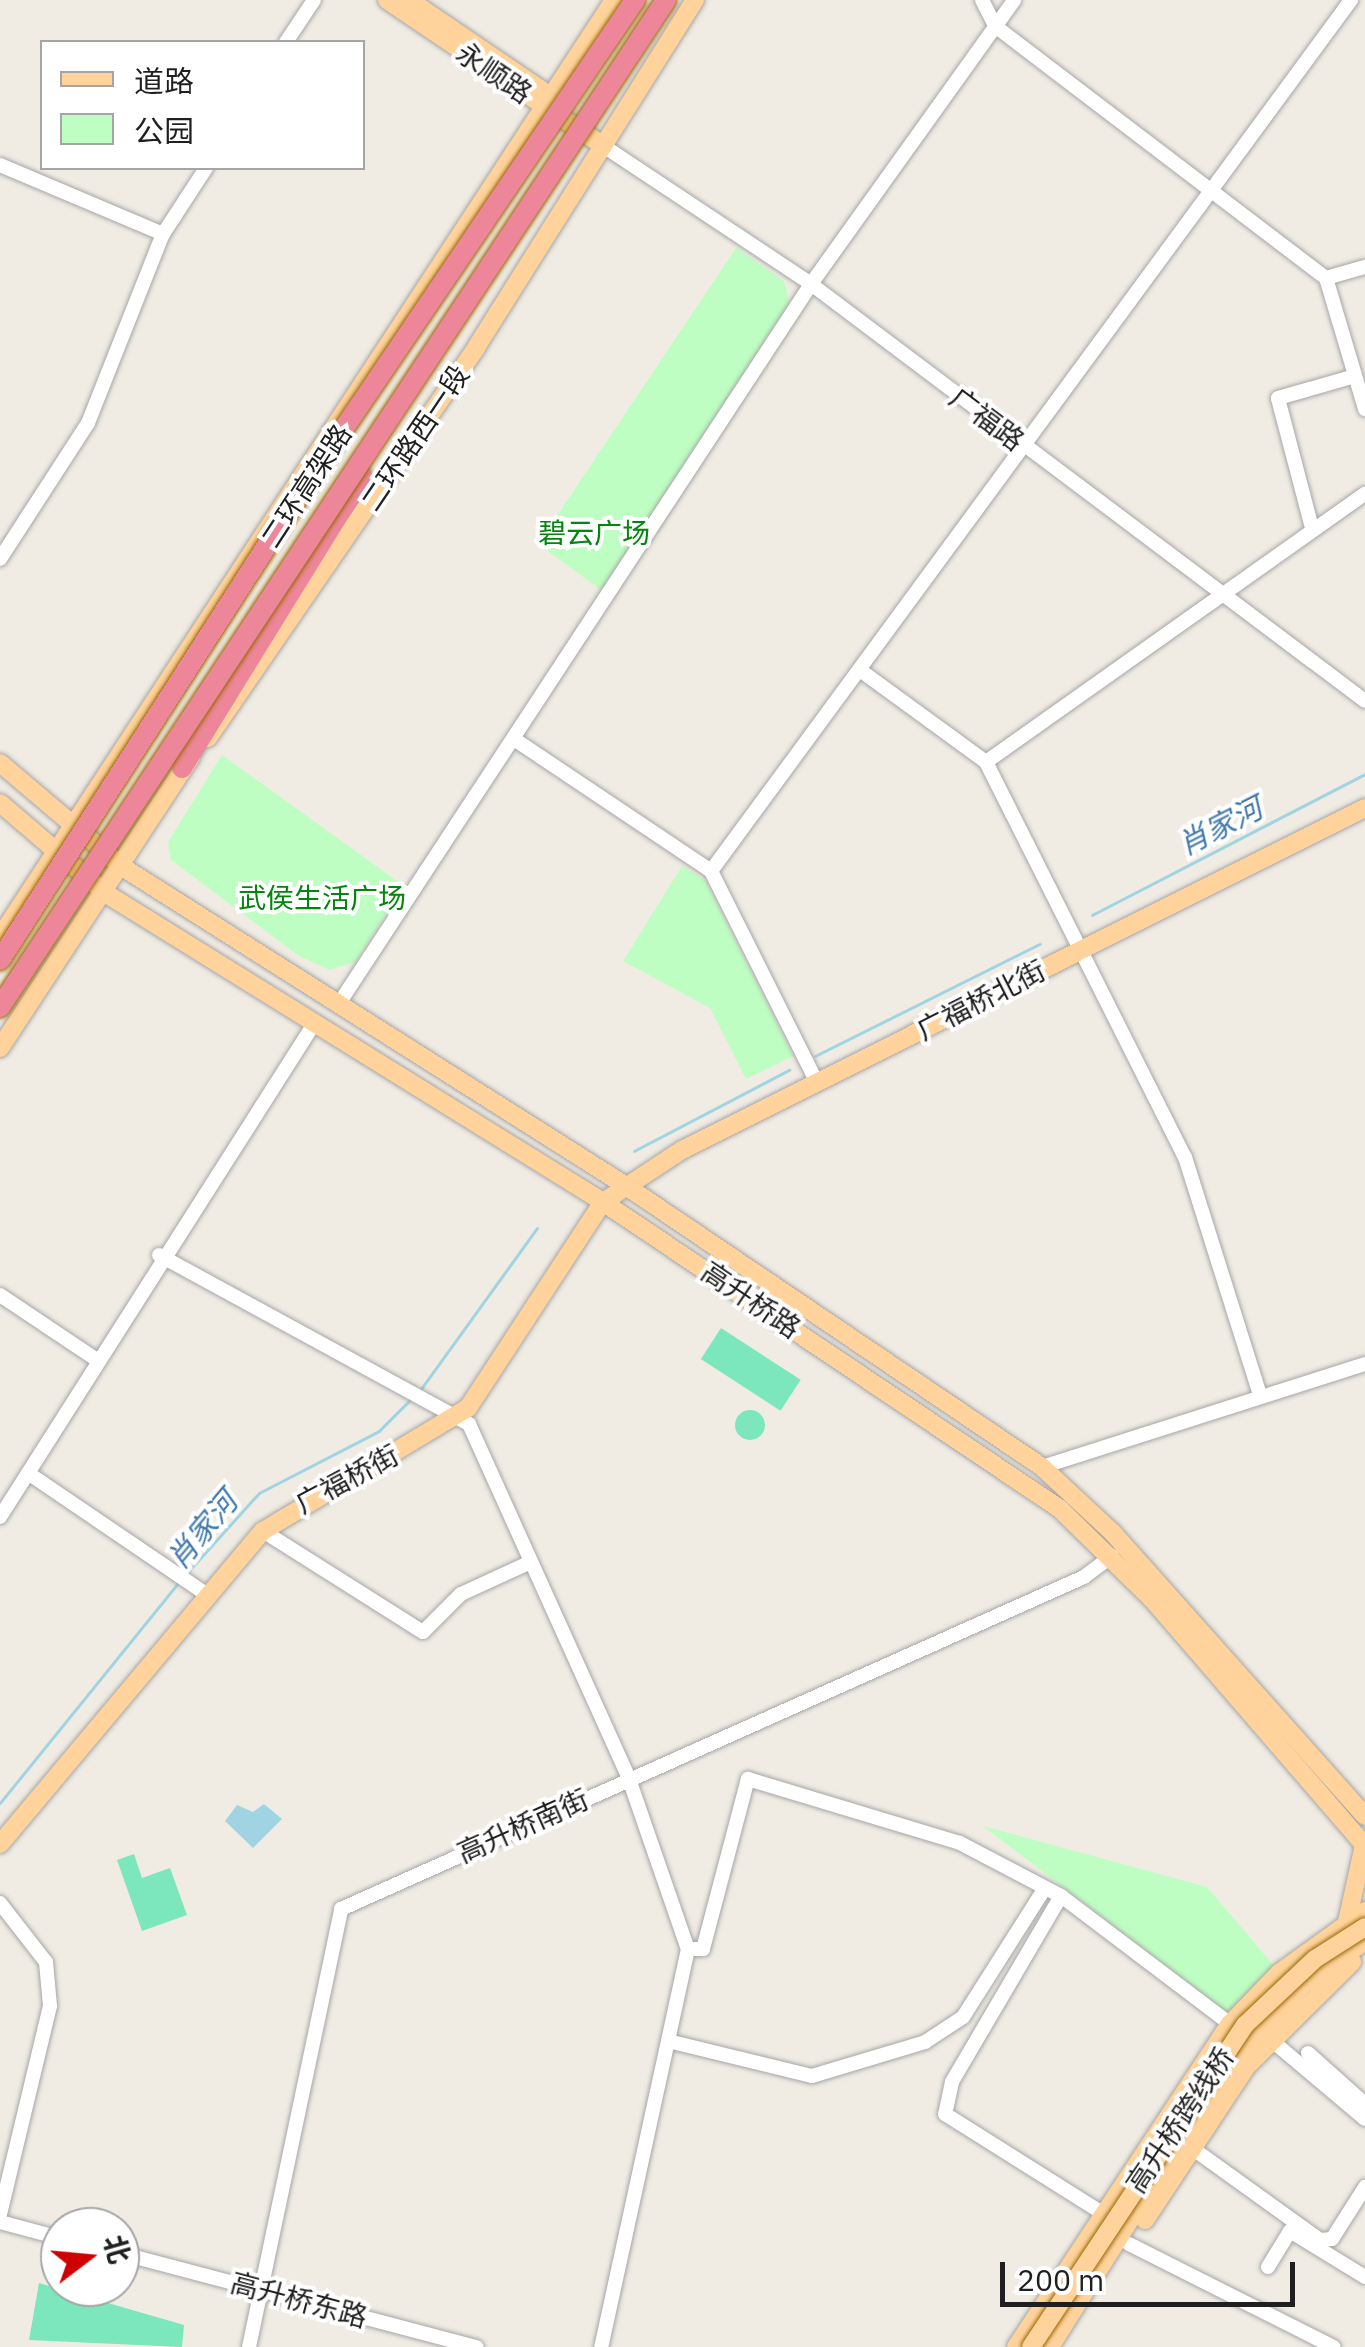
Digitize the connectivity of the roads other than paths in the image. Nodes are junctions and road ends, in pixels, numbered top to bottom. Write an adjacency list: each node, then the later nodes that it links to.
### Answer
1 (314, 0): 12 (street)
2 (387, 0): 13 (main road, 永顺路)
3 (409, 0): 13 (main road)
4 (614, 0): 13 (main road)
5 (635, 0): 45 (highway, 二环高架路, bridge)
6 (666, 0): 19 (highway, 二环高架路, bridge)
7 (695, 0): 14 (main road, 二环路西一段)
8 (982, 0): 11 (street)
9 (1014, 0): 11 (street)
10 (1351, 0): 17 (street)
11 (994, 26): 17 (street); 22 (street)
12 (287, 40)
13 (547, 101): 14 (main road, 永顺路); 38 (main road)
14 (602, 146): 22 (street, 广福路); 35 (main road, 二环路西一段)
15 (0, 165): 18 (street)
16 (205, 170): 18 (street)
17 (1211, 188): 21 (street); 25 (street)
18 (163, 234): 28 (street)
19 (502, 236): 35 (highway, bridge); 47 (highway, 二环高架路, bridge)
20 (1365, 267): 21 (street)
21 (1326, 278): 23 (street)
22 (811, 284): 25 (street, 广福路); 32 (street)
23 (1355, 376): 24 (street); 27 (street)
24 (1365, 409)
25 (1027, 450): 29 (street, 广福路); 30 (street)
26 (1365, 494): 27 (street)
27 (1312, 528): 29 (street)
28 (0, 559)
29 (1218, 590): 31 (street, 广福路); 33 (street)
30 (864, 673): 33 (street); 41 (street)
31 (1365, 700)
32 (518, 741): 41 (street); 46 (street)
33 (986, 762): 44 (street)
34 (0, 763): 38 (main road, 高升桥路)
35 (182, 768): 40 (main road, 二环路西一段)
36 (0, 803): 39 (main road, 高升桥路)
37 (1365, 808): 44 (main road, 广福桥北街)
38 (72, 824): 39 (main road); 40 (main road, 高升桥路)
39 (54, 853): 42 (main road, 高升桥路); 43 (main road)
40 (124, 868): 42 (main road, 二环路西一段); 46 (main road, 高升桥路)
41 (710, 871): 50 (street)
42 (105, 893): 48 (main road, 高升桥路); 49 (main road, 二环路西一段)
43 (0, 937)
44 (1081, 950): 50 (main road, 广福桥北街); 57 (street)
45 (0, 960)
46 (338, 1004): 51 (main road, 高升桥路)
47 (0, 1007)
48 (314, 1024): 52 (main road, 高升桥路); 53 (street)
49 (0, 1048)
50 (817, 1083): 51 (main road, 广福桥北街)
51 (626, 1186): 52 (main road, 广福桥北街); 59 (main road, 高升桥路)
52 (603, 1202): 58 (main road, 广福桥街); 63 (main road, 高升桥路)
53 (159, 1255): 55 (street); 58 (street)
54 (0, 1295): 55 (street)
55 (97, 1360): 60 (street)
56 (1365, 1364): 57 (street)
57 (1260, 1395): 59 (street)
58 (460, 1416): 62 (main road, 广福桥街); 64 (street)
59 (1042, 1466): 67 (main road, 高升桥路)
60 (28, 1473): 61 (street); 65 (street)
61 (0, 1516)
62 (263, 1531): 64 (street); 65 (main road, 广福桥街)
63 (1112, 1556): 66 (street, 高升桥南街); 69 (main road, 高升桥路)
64 (531, 1562): 66 (street)
65 (209, 1596): 68 (main road, 广福桥街)
66 (629, 1779): 76 (street); 94 (street, 高升桥南街)
67 (1365, 1816)
68 (2, 1837)
69 (1365, 1846): 74 (main road)
70 (1045, 1888): 71 (street); 76 (street); 80 (street)
71 (1061, 1896): 78 (street); 87 (street)
72 (0, 1904): 86 (street)
73 (1365, 1911): 74 (main road)
74 (1356, 1925): 78 (main road); 99 (main road, 高升桥跨线桥, bridge)
75 (1365, 1940): 100 (main road, 高升桥跨线桥)
76 (688, 1950): 80 (street)
77 (1365, 1954): 79 (main road)
78 (1230, 2024): 87 (main road)
79 (1270, 2039): 83 (street); 84 (main road)
80 (668, 2041): 97 (street)
81 (1308, 2053): 82 (street)
82 (1365, 2104)
83 (1365, 2119)
84 (1192, 2148): 85 (street); 90 (main road)
85 (1365, 2187)
86 (0, 2214)
87 (1104, 2214): 98 (main road)
88 (0, 2222): 89 (street)
89 (40, 2233)
90 (1129, 2244): 101 (main road); 102 (street)
91 (140, 2258): 94 (street, 高升桥东路)
92 (1268, 2267): 93 (street)
93 (1362, 2269)
94 (262, 2290): 95 (street, 高升桥南街); 96 (street, 高升桥东路)
95 (249, 2347)
96 (477, 2347)
97 (601, 2347)
98 (1016, 2347)
99 (1032, 2347)
100 (1050, 2347)
101 (1063, 2347)
102 (1334, 2347)

